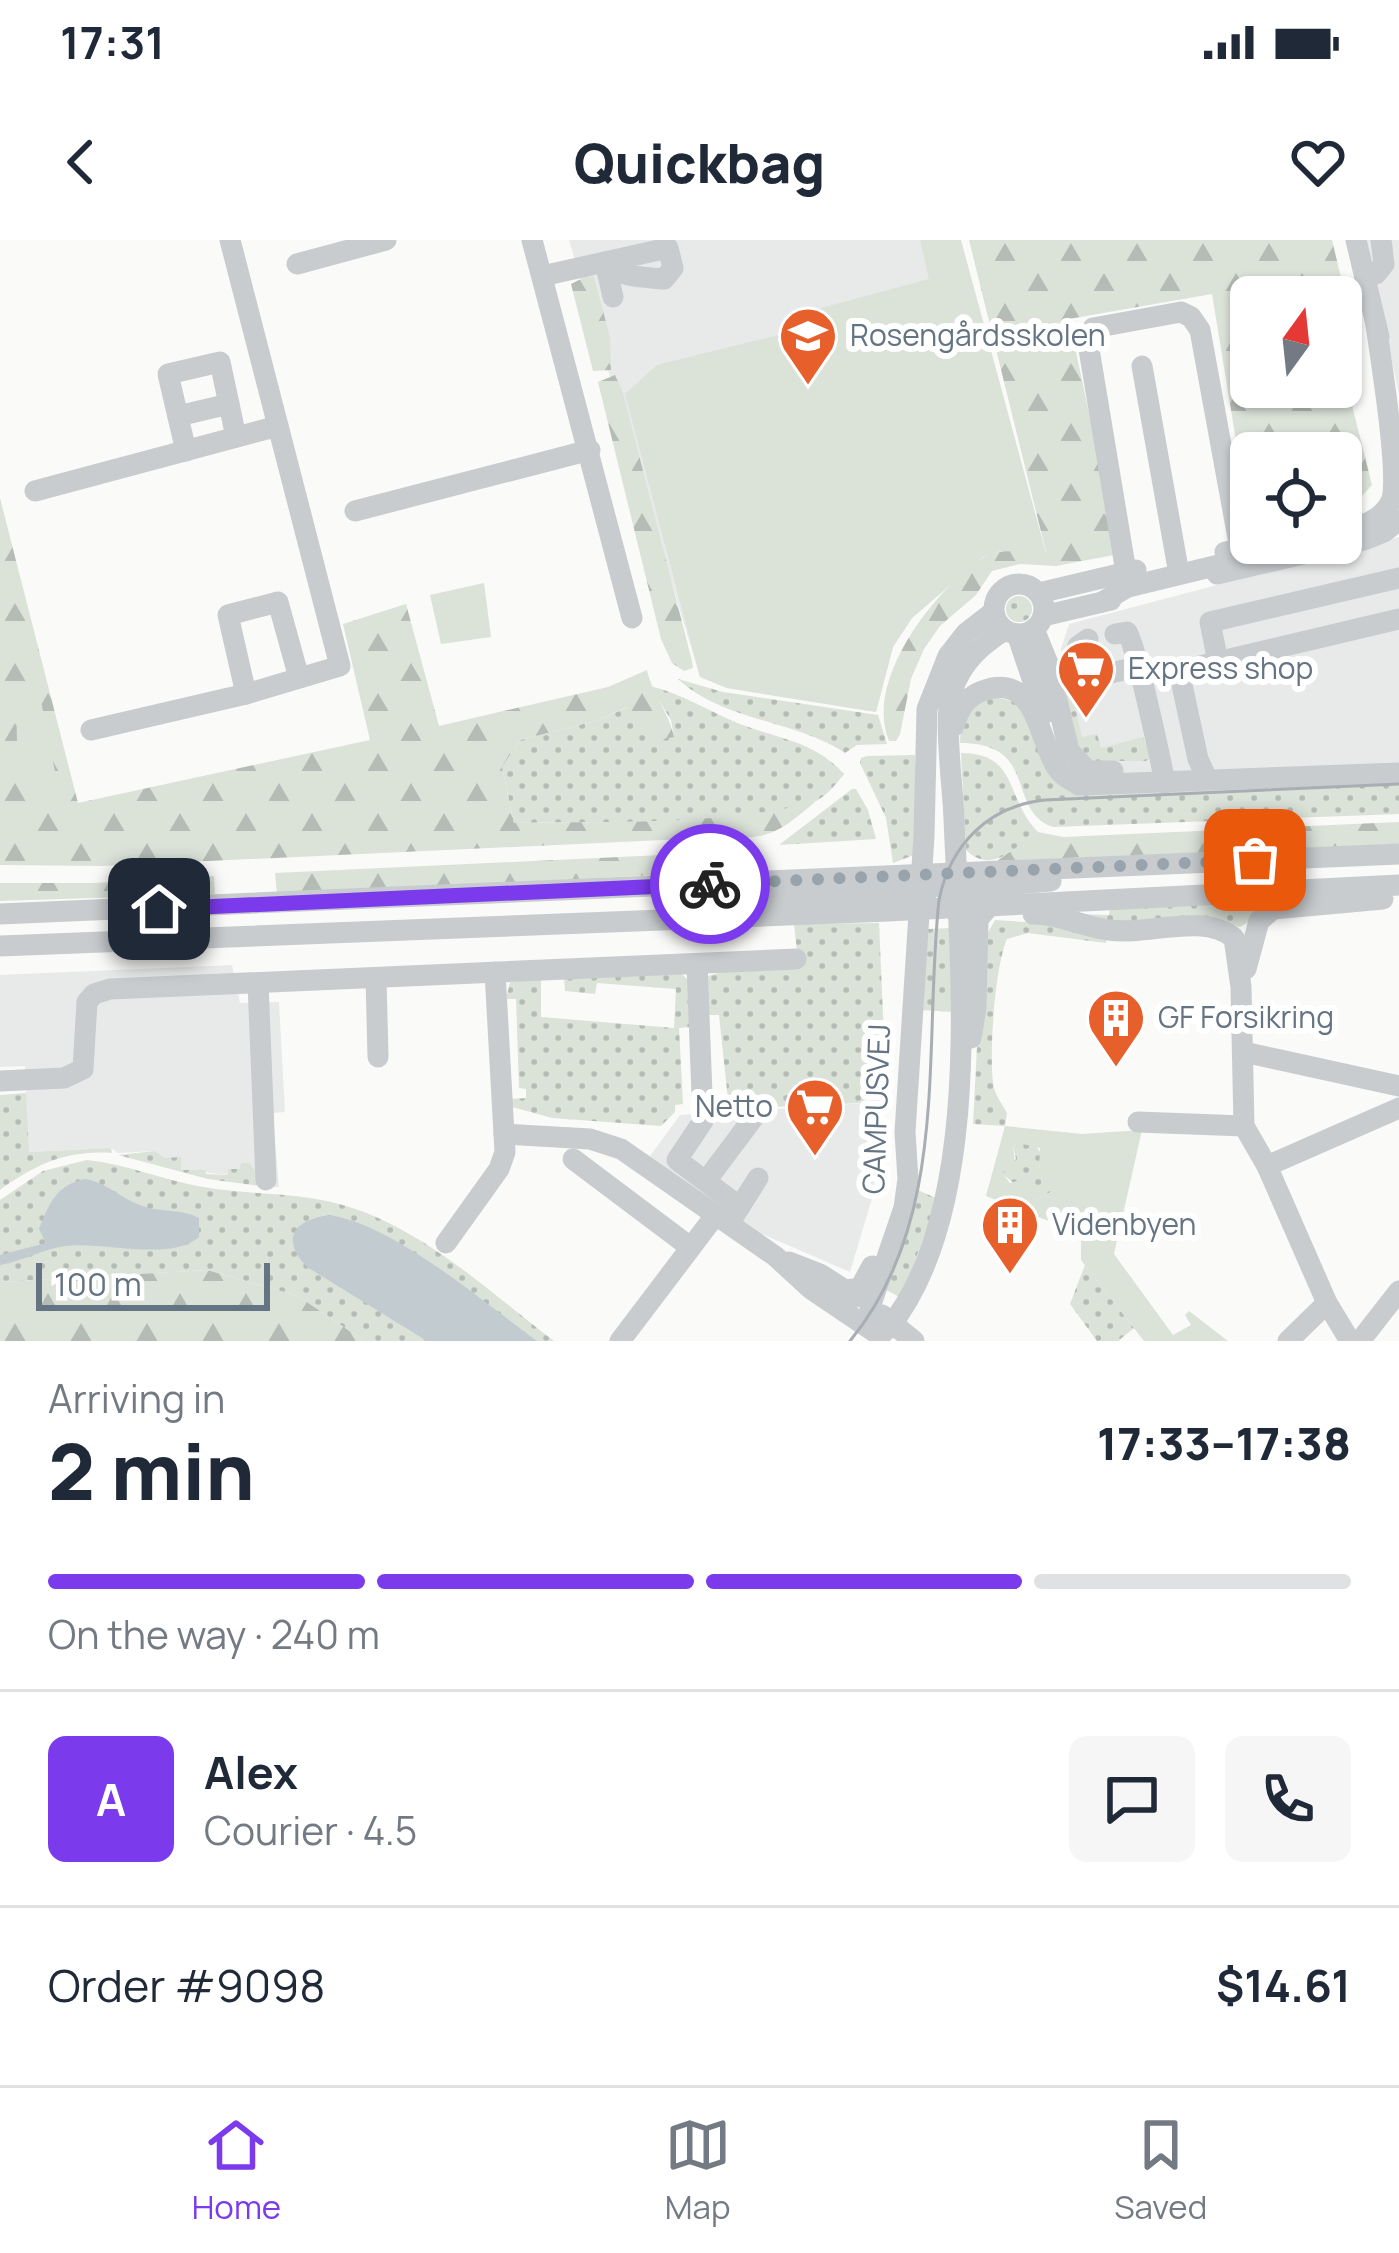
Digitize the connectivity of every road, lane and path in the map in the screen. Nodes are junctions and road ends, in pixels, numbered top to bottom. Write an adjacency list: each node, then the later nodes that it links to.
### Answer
1 (230, 240): 15 (street)
2 (386, 240): 6 (street)
3 (532, 240): 7 (street)
4 (1356, 240): 8 (street)
5 (1381, 240): 8 (street)
6 (296, 263)
7 (542, 276): 9 (street); 17 (street)
8 (1365, 278): 10 (street)
9 (613, 297)
10 (1376, 325): 13 (street); 23 (street)
11 (1142, 366): 25 (street)
12 (229, 404): 14 (street); 14 (street); 16 (street)
13 (1399, 413)
14 (178, 416): 18 (street)
15 (278, 426): 16 (street); 40 (street)
16 (236, 437): 18 (street)
17 (590, 450): 21 (street); 31 (street)
18 (186, 451): 19 (street)
19 (34, 491)
20 (1230, 494): 26 (street)
21 (355, 511)
22 (1399, 520): 29 (street)
23 (1362, 524)
24 (1230, 552): 25 (street)
25 (1178, 568): 26 (street); 29 (street)
26 (1126, 572): 28 (street)
27 (1399, 578): 36 (street)
28 (1039, 593): 33 (street); 33 (street)
29 (1102, 602): 30 (street)
30 (1077, 610): 33 (street); 39 (street)
31 (632, 618)
32 (1399, 619): 36 (street)
33 (1019, 624): 39 (street); 44 (street); 45 (street); 51 (street)
34 (1115, 634): 37 (street)
35 (1088, 639): 41 (street)
36 (1218, 662): 38 (street)
37 (1137, 667): 38 (street); 41 (street); 47 (street)
38 (1179, 671): 48 (street)
39 (1051, 676): 41 (street); 47 (street)
40 (299, 678): 42 (street); 42 (street)
41 (1086, 679)
42 (246, 694): 43 (street)
43 (91, 730)
44 (951, 739): 45 (street); 51 (street)
45 (1047, 741): 47 (street)
46 (1399, 773): 48 (street)
47 (1164, 776): 48 (street)
48 (1207, 779)
49 (1399, 854): 51 (street)
50 (1399, 885): 51 (street)
51 (953, 890): 53 (street); 54 (street); 60 (street); 65 (street); 65 (street); 70 (street, CAMPUSVEJ)
52 (1399, 898): 60 (street)
53 (0, 914)
54 (0, 946)
55 (796, 959): 56 (street)
56 (697, 964): 57 (street); 76 (street)
57 (495, 973): 58 (street); 71 (street)
58 (376, 978): 59 (street); 62 (street)
59 (258, 983): 63 (street); 75 (street)
60 (1241, 987): 61 (street)
61 (1244, 1052): 64 (street); 69 (street)
62 (378, 1057)
63 (0, 1081)
64 (1399, 1086)
65 (956, 1091): 84 (street)
66 (1399, 1108): 73 (street)
67 (754, 1117): 76 (street)
68 (1138, 1122): 69 (street)
69 (1244, 1126): 73 (street)
70 (905, 1132): 81 (street); 84 (street, CAMPUSVEJ)
71 (504, 1134): 77 (street); 78 (street)
72 (574, 1159): 79 (street)
73 (1267, 1166): 83 (street)
74 (758, 1178): 77 (street)
75 (266, 1180)
76 (706, 1181): 77 (street)
77 (727, 1217): 79 (street); 80 (street)
78 (446, 1243)
79 (690, 1247): 85 (street)
80 (775, 1256): 81 (street); 84 (street)
81 (847, 1290): 84 (street)
82 (1399, 1291): 89 (street)
83 (1327, 1304): 87 (street); 88 (street)
84 (880, 1328): 86 (street)
85 (620, 1341)
86 (914, 1341)
87 (1288, 1341)
88 (1350, 1341)
89 (1360, 1341)

